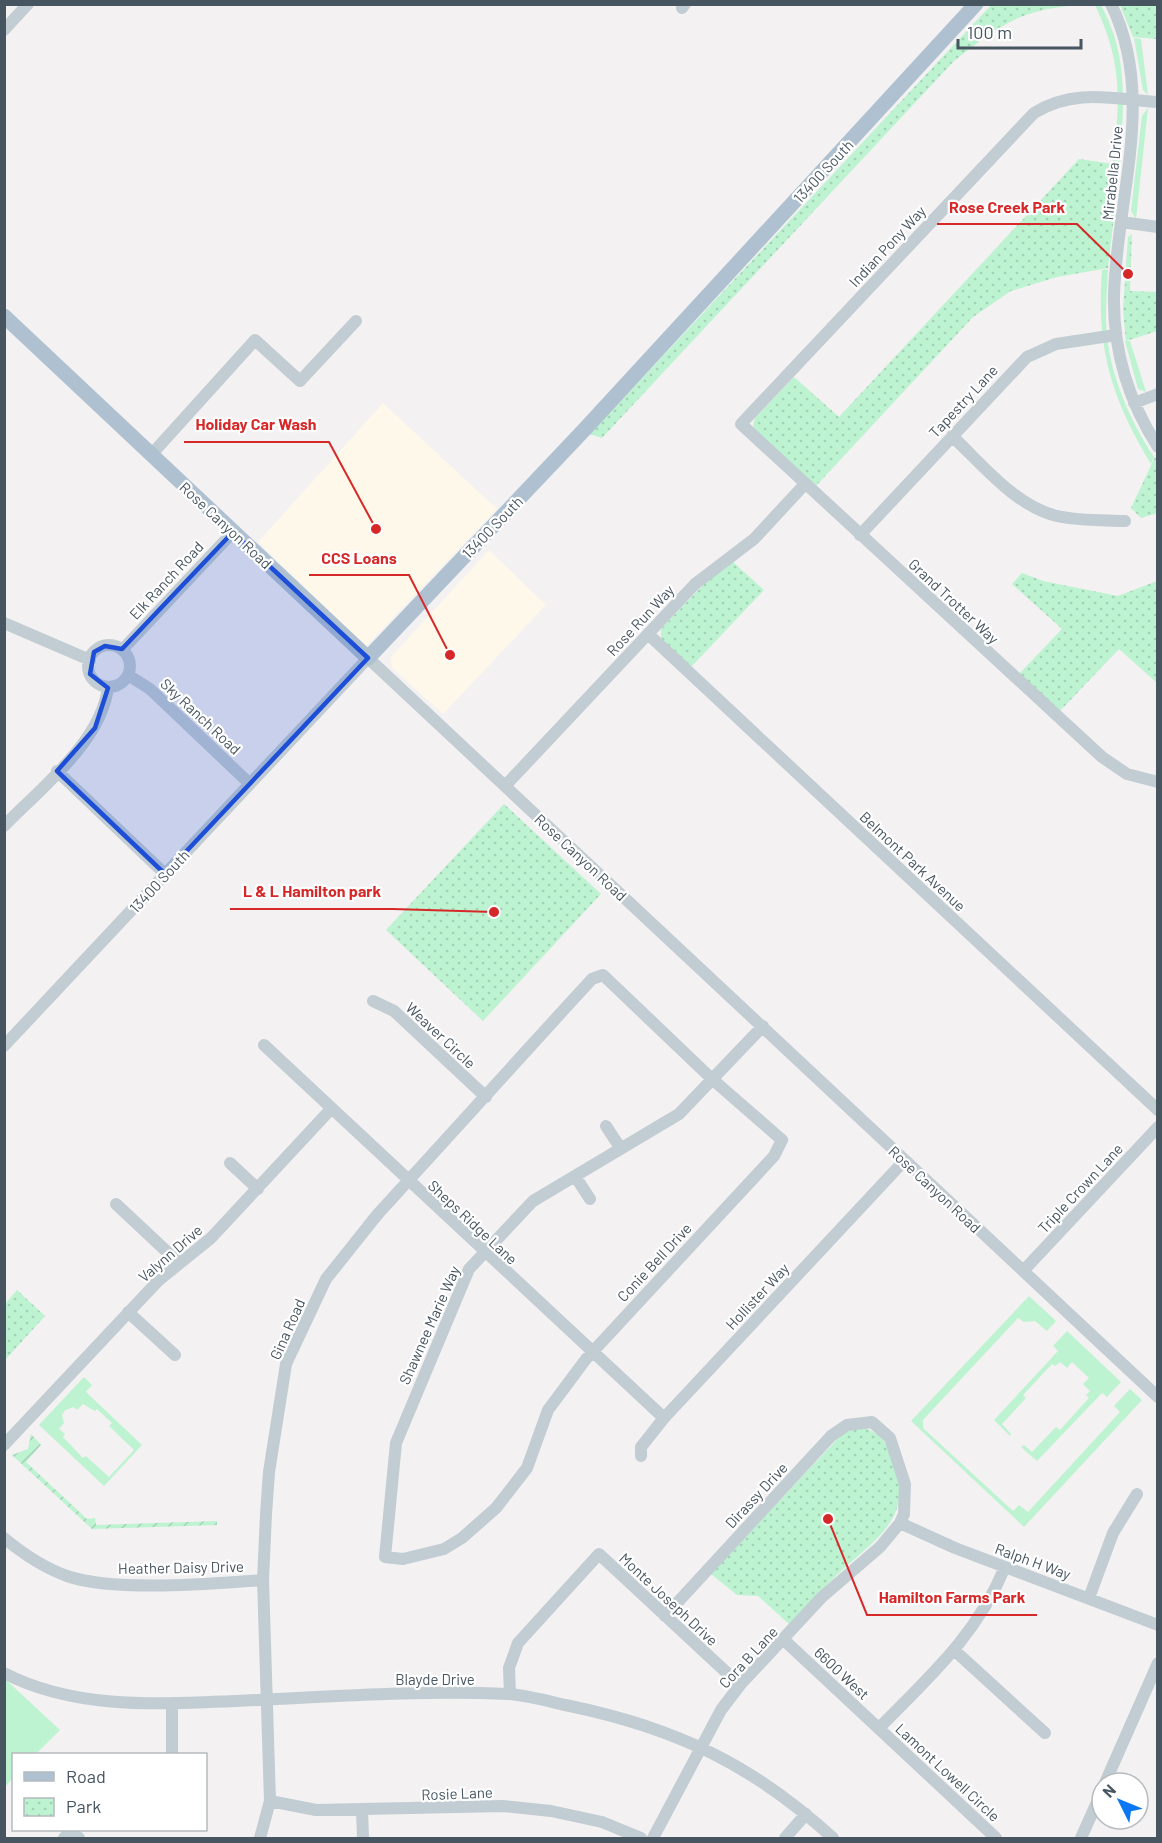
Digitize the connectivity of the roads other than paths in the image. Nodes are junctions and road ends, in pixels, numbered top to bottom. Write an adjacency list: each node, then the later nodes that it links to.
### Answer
1 (28, 4): 4 (street)
2 (976, 4): 25 (main road, 13400 South)
3 (1111, 4): 5 (street, Mirabella Drive)
4 (4, 30)
5 (1134, 100): 6 (street, Indian Pony Way); 7 (street, Mirabella Drive); 14 (street, Indian Pony Way)
6 (1158, 102)
7 (1121, 222): 8 (street); 11 (street, Mirabella Drive)
8 (1158, 227)
9 (4, 316): 17 (main road, Rose Canyon Road)
10 (356, 321): 17 (street)
11 (1116, 335): 13 (street, Mirabella Drive); 15 (street, Tapestry Lane)
12 (1158, 394): 13 (street)
13 (1134, 403): 16 (street, Mirabella Drive)
14 (741, 424): 18 (street, Grand Trotter Way)
15 (952, 435): 19 (street); 21 (street, Tapestry Lane)
16 (1158, 447)
17 (151, 455): 20 (main road, Rose Canyon Road)
18 (805, 484): 21 (street, Grand Trotter Way); 23 (street, Rose Run Way)
19 (1125, 521)
20 (232, 532): 24 (street, Elk Ranch Road); 25 (main road, Rose Canyon Road)
21 (860, 535): 30 (street, Grand Trotter Way)
22 (4, 623): 26 (street)
23 (648, 634): 32 (street, Rose Run Way); 43 (street, Belmont Park Avenue)
24 (122, 650): 26 (street); 27 (street)
25 (368, 658): 31 (street, 13400 South); 32 (street, Rose Canyon Road)
26 (90, 660): 28 (street)
27 (128, 675): 28 (street); 31 (street, Sky Ranch Road)
28 (108, 687): 29 (street)
29 (57, 771): 33 (street); 34 (street)
30 (1158, 782)
31 (250, 784): 34 (street, 13400 South)
32 (505, 786): 37 (street, Rose Canyon Road)
33 (4, 826)
34 (165, 874): 39 (street, 13400 South)
35 (603, 975): 40 (street, Conie Bell Drive); 41 (street, Gina Road)
36 (373, 1001): 41 (street, Weaver Circle)
37 (763, 1026): 40 (street, Shawnee Marie Way); 47 (street, Rose Canyon Road)
38 (264, 1045): 42 (street, Sheps Ridge Lane)
39 (4, 1046)
40 (712, 1079): 46 (street, Shawnee Marie Way); 58 (street, Conie Bell Drive)
41 (486, 1097): 50 (street, Gina Road)
42 (330, 1109): 50 (street, Sheps Ridge Lane); 51 (street, Valynn Drive)
43 (1158, 1110)
44 (606, 1126): 46 (street)
45 (1158, 1126): 56 (street, Triple Crown Lane)
46 (621, 1149): 49 (street, Shawnee Marie Way)
47 (904, 1161): 56 (street, Rose Canyon Road); 61 (street, Hollister Way)
48 (230, 1163): 51 (street)
49 (575, 1176): 52 (street); 54 (street, Shawnee Marie Way)
50 (408, 1181): 54 (street, Sheps Ridge Lane); 69 (street, Gina Road)
51 (258, 1189): 55 (street, Valynn Drive)
52 (590, 1198)
53 (116, 1204): 55 (street)
54 (484, 1252): 58 (street, Sheps Ridge Lane); 67 (street, Shawnee Marie Way)
55 (178, 1263): 57 (street, Valynn Drive)
56 (1024, 1270): 60 (street, Rose Canyon Road)
57 (128, 1312): 59 (street); 62 (street, Valynn Drive)
58 (591, 1352): 61 (street, Sheps Ridge Lane); 67 (street, Conie Bell Drive)
59 (175, 1355)
60 (1158, 1397)
61 (664, 1418): 63 (street, Hollister Way)
62 (4, 1445)
63 (641, 1456)
64 (1137, 1494): 70 (street)
65 (900, 1523): 68 (street, Ralph H Way); 71 (street, Dirassy Drive); 73 (street, Cora B Lane)
66 (4, 1538): 69 (street, Heather Daisy Drive)
67 (385, 1557)
68 (1005, 1567): 70 (street, Ralph H Way); 74 (street)
69 (263, 1580): 79 (street, Gina Road)
70 (1089, 1598): 72 (street, Ralph H Way)
71 (665, 1616): 77 (street, Monte Joseph Drive); 78 (street, Monte Joseph Drive)
72 (1158, 1625)
73 (784, 1640): 77 (street, Cora B Lane); 81 (street, 6600 West)
74 (954, 1650): 81 (street); 82 (street)
75 (1158, 1664): 85 (street)
76 (4, 1672): 80 (street, Blayde Drive)
77 (740, 1685): 83 (street, Cora B Lane)
78 (510, 1694): 79 (street, Blayde Drive); 83 (street, Blayde Drive)
79 (268, 1699): 80 (street, Blayde Drive); 86 (street, Gina Road)
80 (172, 1703): 84 (street)
81 (879, 1728): 90 (street, Lamont Lowell Circle)
82 (1045, 1733)
83 (702, 1746): 88 (street, Blayde Drive); 96 (street, Cora B Lane)
84 (172, 1753)
85 (1111, 1771)
86 (270, 1801): 87 (street, Rosie Lane); 93 (street, Gina Road)
87 (362, 1810): 94 (street); 95 (street, Rosie Lane)
88 (806, 1814): 97 (street); 98 (street, Blayde Drive)
89 (1090, 1818): 99 (street)
90 (996, 1838)
91 (64, 1839): 92 (street)
92 (80, 1839)
93 (260, 1839)
94 (363, 1839)
95 (641, 1839)
96 (653, 1839)
97 (785, 1839)
98 (833, 1839)
99 (1081, 1839)

